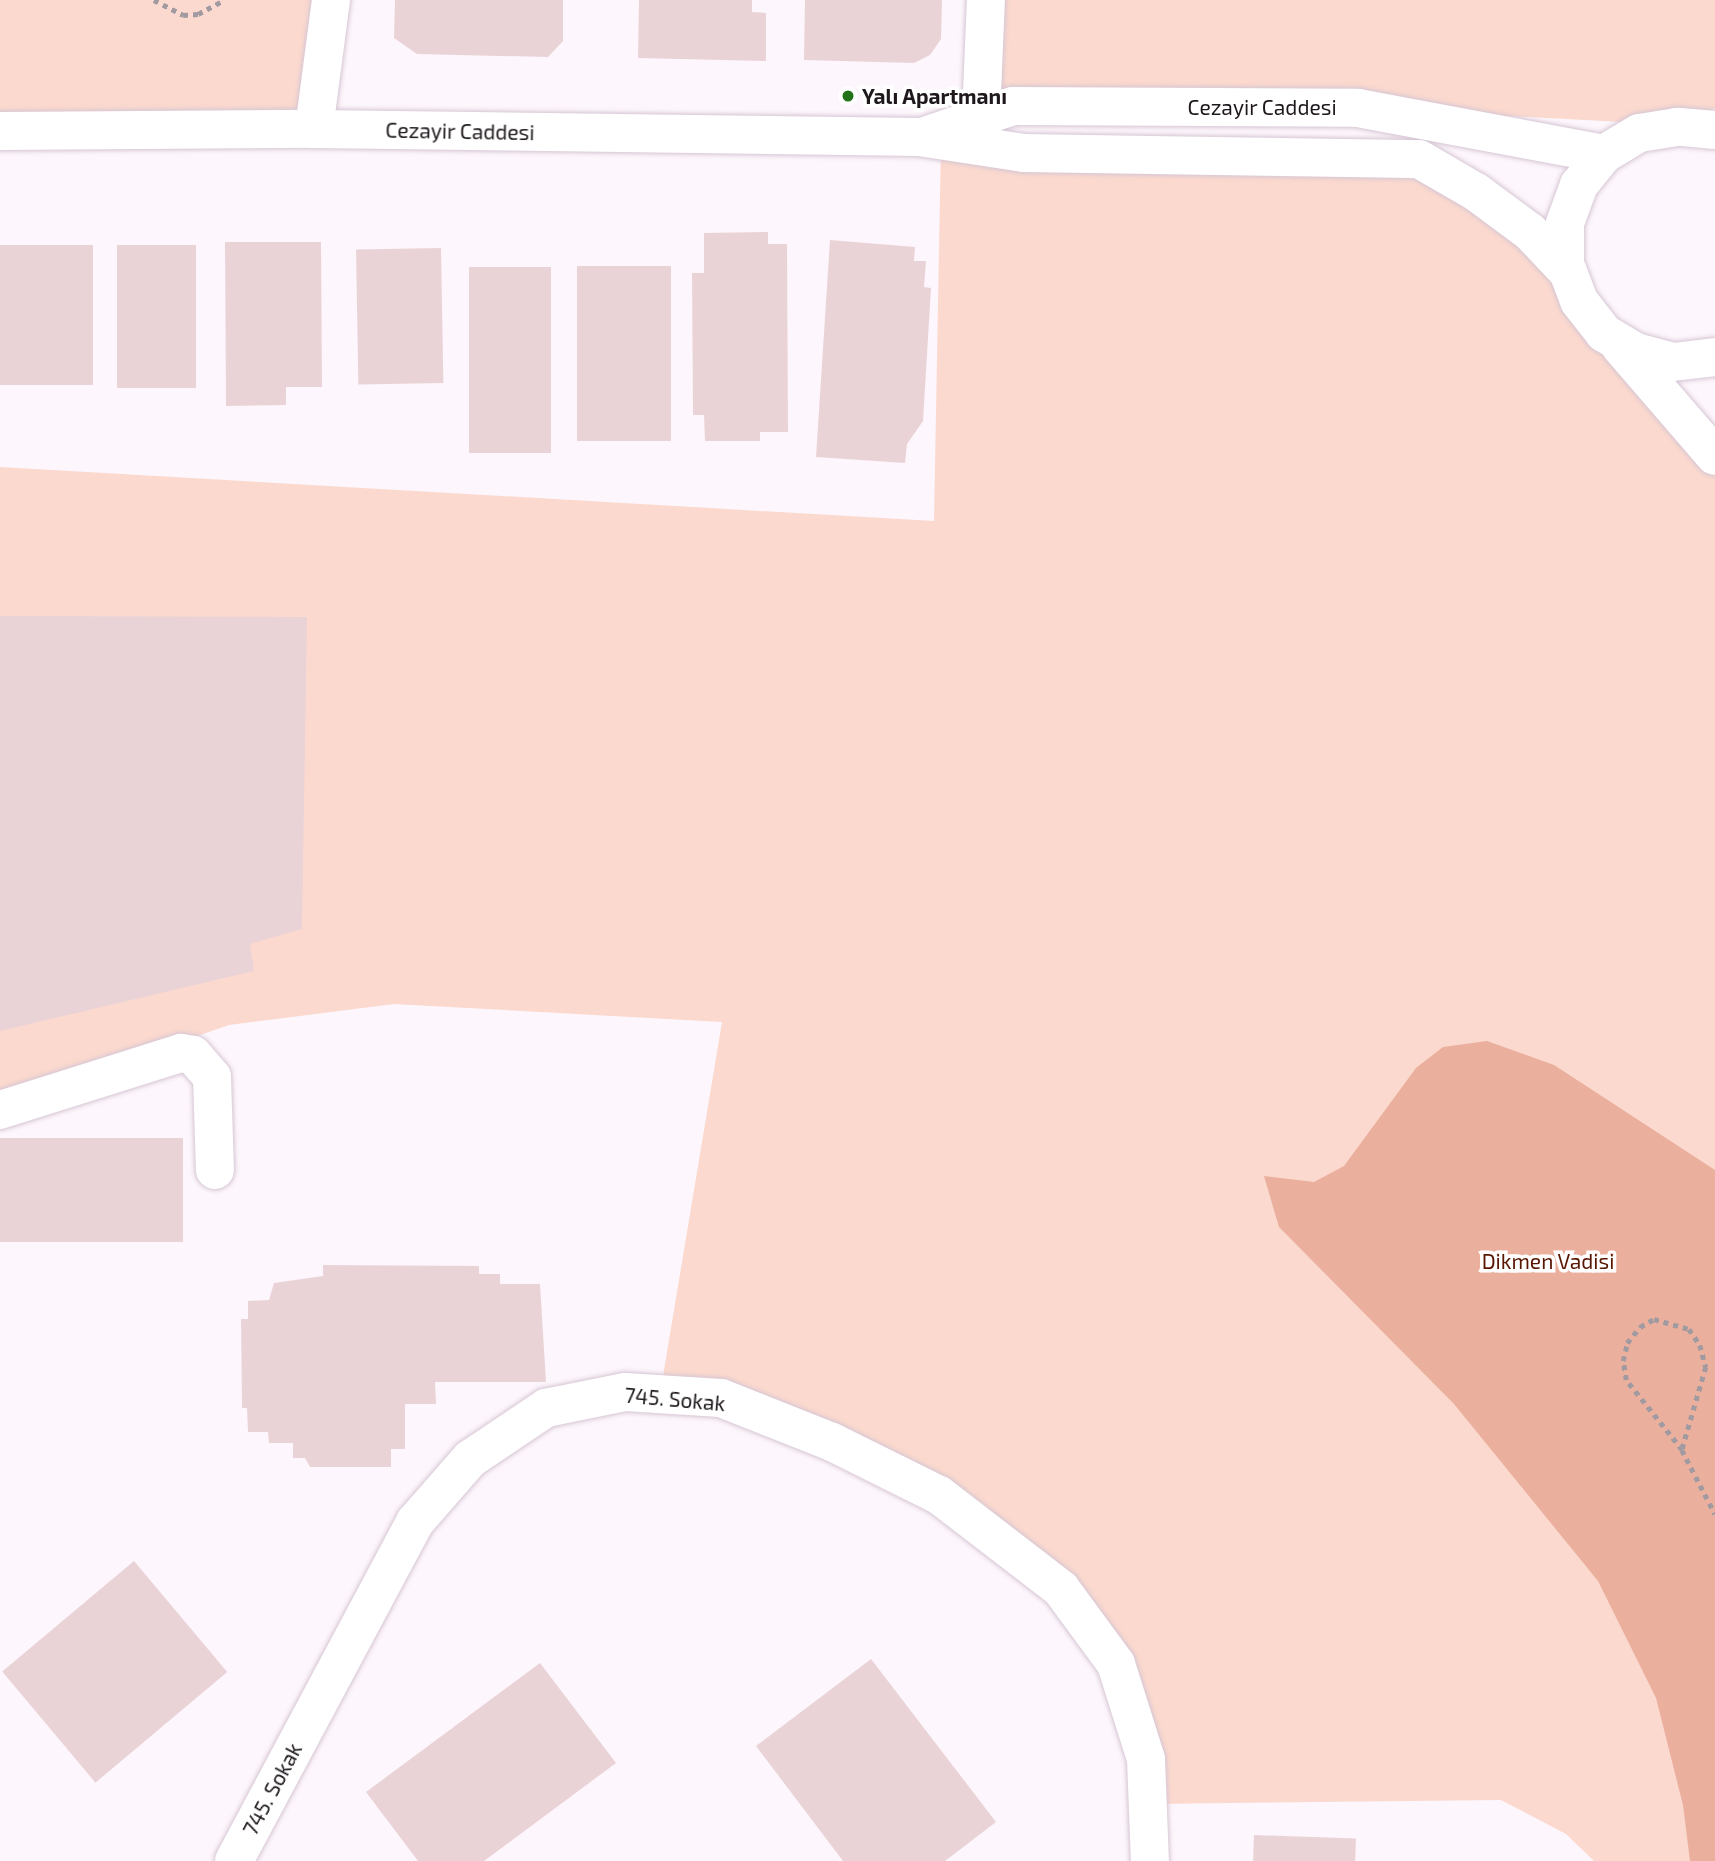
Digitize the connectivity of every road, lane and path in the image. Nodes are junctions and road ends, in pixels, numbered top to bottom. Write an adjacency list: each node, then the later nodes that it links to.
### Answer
1 (154, 0): 2 (path)
2 (224, 0)
3 (331, 0): 6 (main road)
4 (986, 0): 5 (main road)
5 (997, 111): 9 (main road, Cezayir Caddesi); 10 (main road, Cezayir Caddesi)
6 (314, 129): 8 (main road, Cezayir Caddesi); 9 (main road, Cezayir Caddesi)
7 (1715, 130): 10 (main road)
8 (0, 131)
9 (919, 137): 11 (main road, Cezayir Caddesi)
10 (1604, 154): 11 (main road)
11 (1568, 272): 12 (main road)
12 (1614, 339): 13 (main road); 14 (main road)
13 (1715, 357)
14 (1715, 456)
15 (0, 1110): 16 (main road)
16 (215, 1170)
17 (1682, 1450): 17 (path); 18 (path)
18 (1715, 1514)
19 (234, 1861): 20 (main road, 745. Sokak)
20 (1150, 1861)

